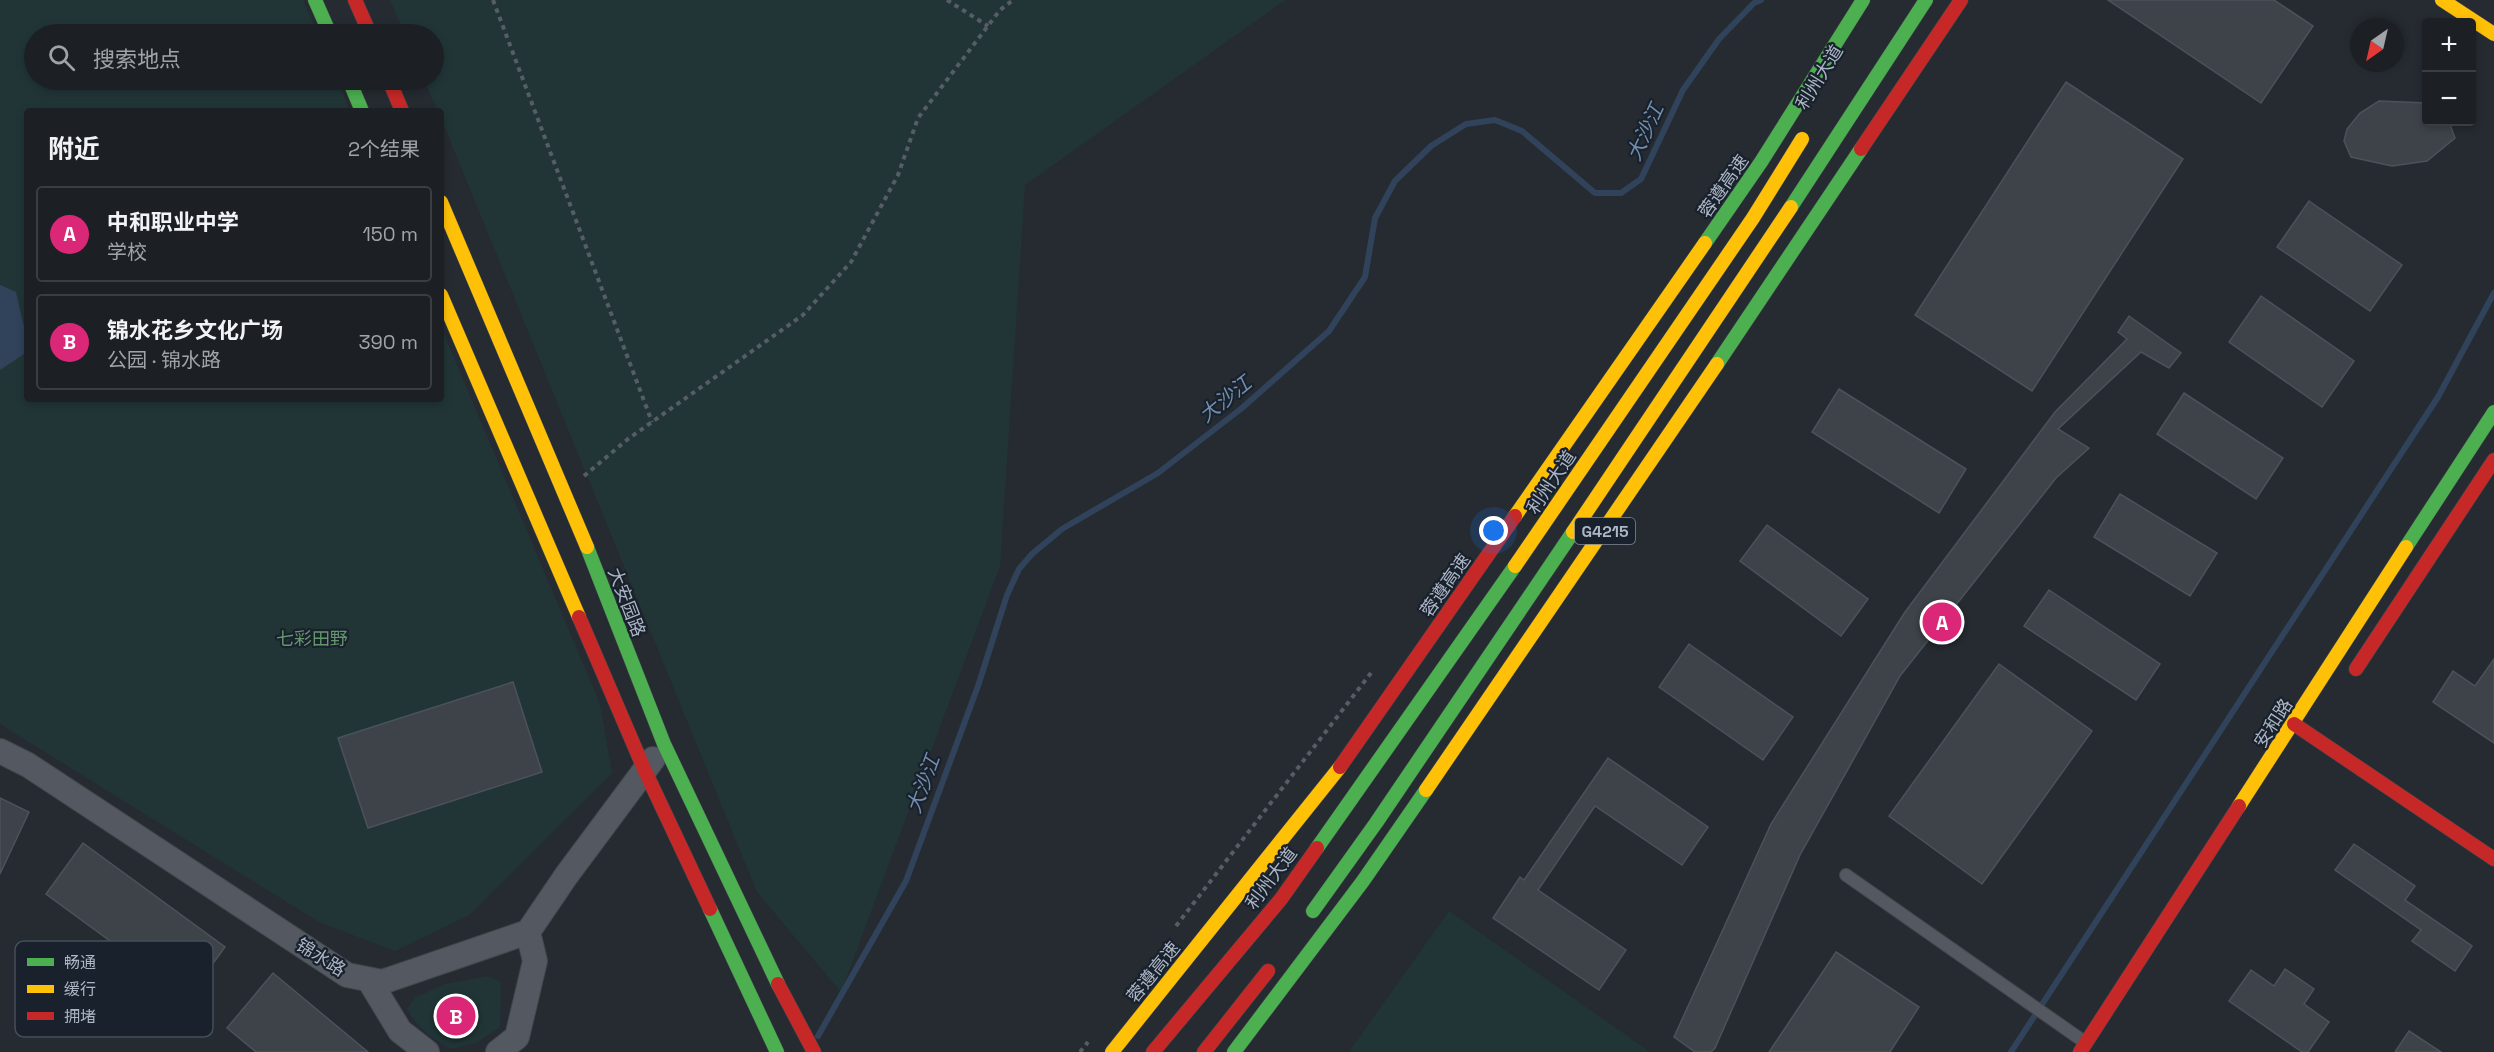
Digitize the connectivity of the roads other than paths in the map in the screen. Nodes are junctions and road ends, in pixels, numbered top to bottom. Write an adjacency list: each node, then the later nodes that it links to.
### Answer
1 (315, 0): 7 (main road)
2 (355, 0): 8 (main road)
3 (1863, 0): 35 (main road, 蓉遵高速)
4 (1926, 0): 26 (main road)
5 (1961, 0): 38 (main road, G4215)
6 (2442, 0): 9 (main road)
7 (326, 24)
8 (366, 24)
9 (2494, 34)
10 (353, 90): 12 (main road)
11 (393, 90): 13 (main road)
12 (361, 108)
13 (401, 108)
14 (1808, 129): 36 (main road, 利州大道)
15 (444, 209): 21 (main road, 大安园路)
16 (444, 302): 23 (main road)
17 (2494, 412): 20 (main road, 安和路)
18 (2494, 460): 19 (main road)
19 (2351, 677)
20 (2294, 724): 24 (main road); 30 (main road, 安和路)
21 (664, 744): 23 (street); 34 (main road, 大安园路)
22 (0, 752): 29 (street, 锦水路)
23 (645, 771): 27 (street); 33 (main road)
24 (2494, 860)
25 (1846, 875): 30 (lane)
26 (1303, 926)
27 (528, 932): 29 (street, 锦水路); 32 (street)
28 (1275, 962): 37 (main road)
29 (369, 980): 31 (street)
30 (2083, 1047)
31 (427, 1052)
32 (498, 1052)
33 (777, 1052)
34 (814, 1052)
35 (1112, 1052)
36 (1153, 1052)
37 (1204, 1052)
38 (1234, 1052)

